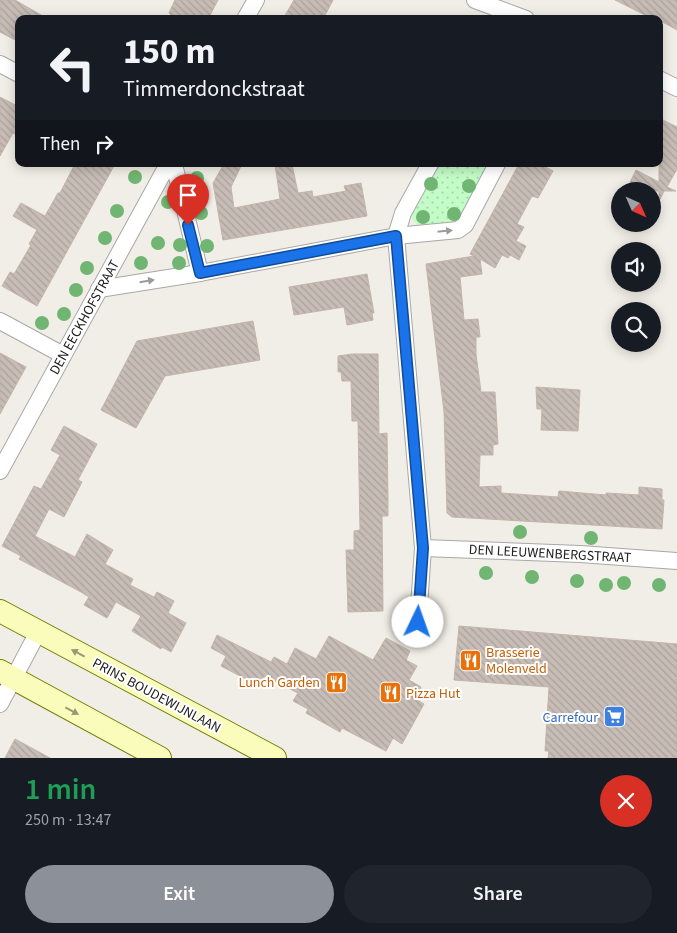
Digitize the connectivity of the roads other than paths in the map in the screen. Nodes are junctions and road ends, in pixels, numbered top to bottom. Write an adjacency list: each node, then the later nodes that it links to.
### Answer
1 (256, 0): 3 (street)
2 (475, 0): 4 (street)
3 (247, 15)
4 (510, 15)
5 (0, 64): 6 (street)
6 (15, 72)
7 (663, 81): 8 (street)
8 (677, 88)
9 (166, 167): 15 (street, DEN EECKHOFSTRAAT)
10 (175, 167): 14 (street)
11 (428, 167): 13 (street)
12 (495, 167): 13 (street, one-way to 12)
13 (396, 236): 14 (street); 19 (street)
14 (200, 273): 15 (street, one-way to 14)
15 (99, 289): 17 (street, DEN EECKHOFSTRAAT)
16 (0, 321): 17 (street)
17 (63, 355): 18 (street, DEN EECKHOFSTRAAT)
18 (0, 471)
19 (423, 548): 20 (street, DEN LEEUWENBERGSTRAAT); 22 (street)
20 (677, 561)
21 (0, 611): 23 (main road, PRINS BOUDEWIJNLAAN)
22 (418, 622)
23 (38, 632): 24 (street); 27 (main road, PRINS BOUDEWIJNLAAN, one-way to 23)
24 (7, 675): 25 (street); 26 (main road, one-way to 26)
25 (0, 704)
26 (160, 758)
27 (275, 758)

